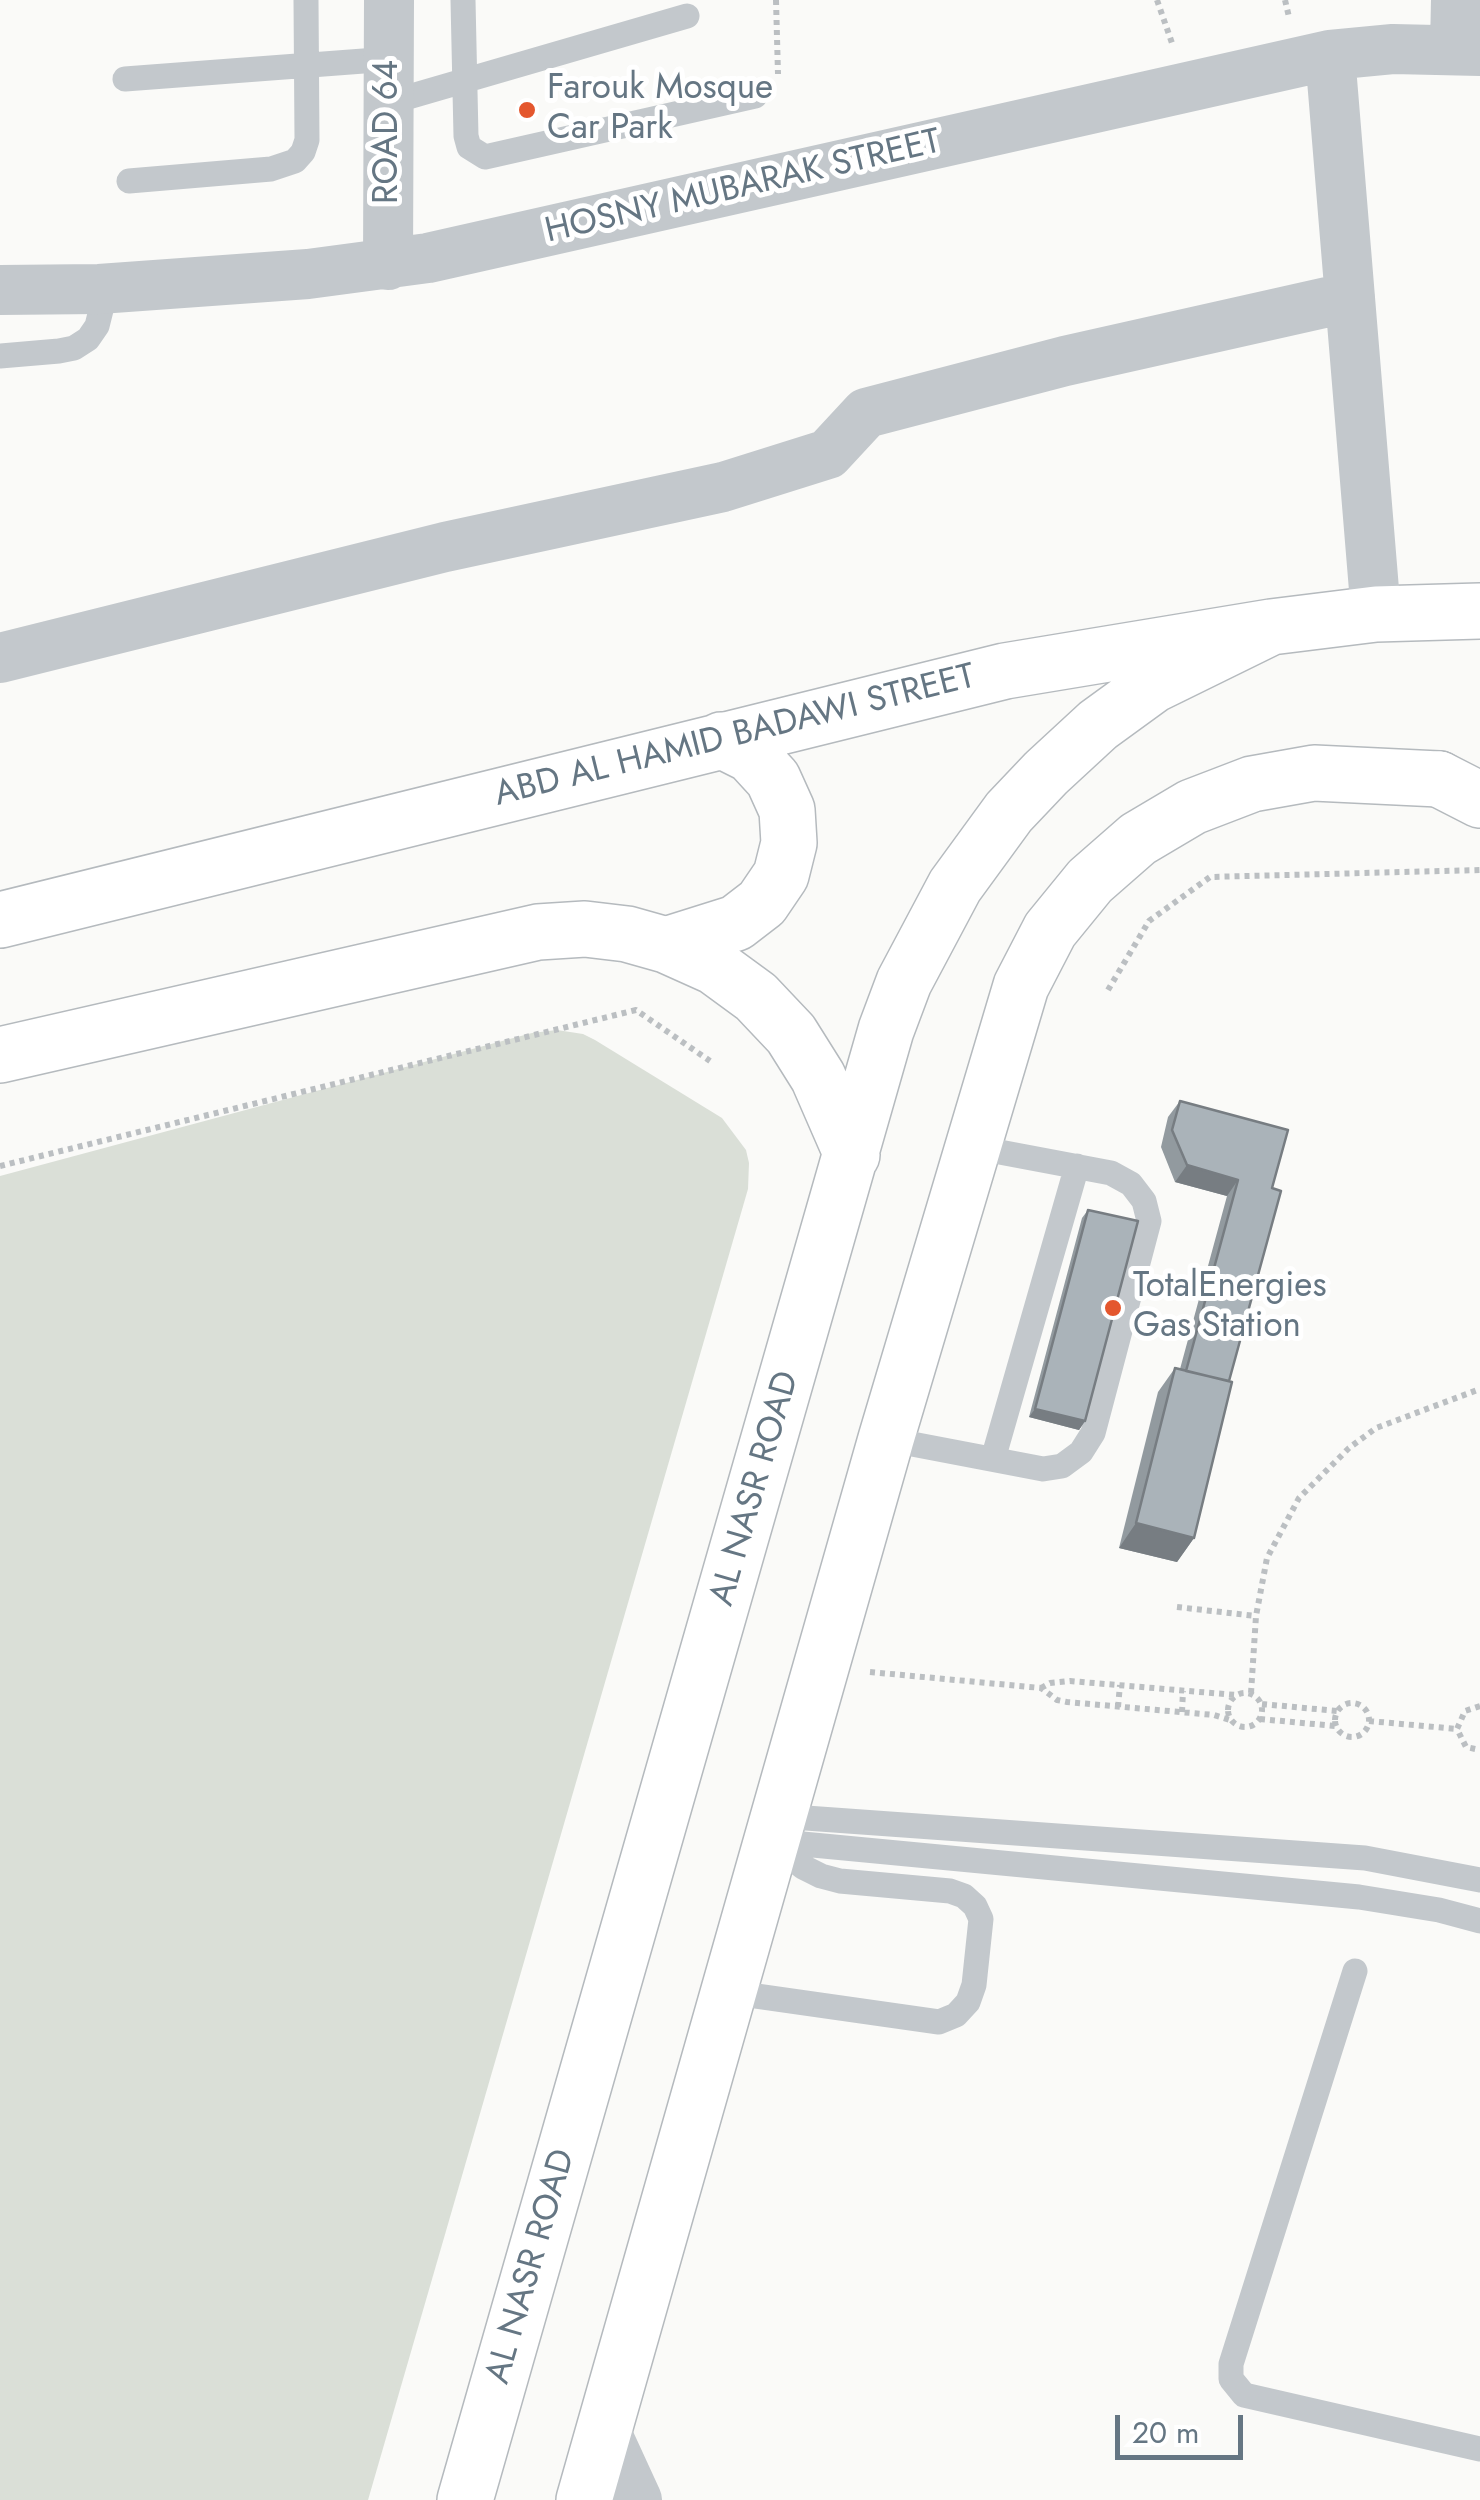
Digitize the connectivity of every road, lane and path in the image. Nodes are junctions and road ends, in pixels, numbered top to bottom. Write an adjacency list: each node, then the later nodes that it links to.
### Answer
1 (306, 0): 7 (lane)
2 (389, 0): 9 (street, ROAD 64)
3 (463, 0): 10 (lane)
4 (687, 16): 10 (lane)
5 (1464, 33): 6 (street, HOSNY MUBARAK STREET)
6 (1330, 55): 13 (street, HOSNY MUBARAK STREET); 16 (street)
7 (306, 65): 8 (lane); 9 (lane); 12 (lane)
8 (126, 79)
9 (390, 80): 10 (lane); 13 (street, ROAD 64)
10 (464, 80): 11 (lane)
11 (756, 96)
12 (129, 181)
13 (388, 265): 14 (street, HOSNY MUBARAK STREET)
14 (99, 289): 15 (street, HOSNY MUBARAK STREET); 17 (lane)
15 (0, 290)
16 (1350, 297): 19 (street); 21 (street)
17 (0, 356)
18 (1480, 611): 19 (main road, ABD AL HAMID BADAWI STREET)
19 (1376, 614): 20 (main road, ABD AL HAMID BADAWI STREET)
20 (1271, 627): 22 (main road, ABD AL HAMID BADAWI STREET); 31 (main road, AL NASR ROAD)
21 (0, 658)
22 (722, 740): 25 (main road, ABD AL HAMID BADAWI STREET); 26 (main road)
23 (1470, 783): 30 (main road)
24 (1480, 870): 27 (path)
25 (0, 920)
26 (666, 944): 28 (main road); 31 (main road)
27 (1108, 990)
28 (0, 1056)
29 (710, 1061): 32 (path)
30 (973, 1147): 33 (lane); 35 (main road)
31 (852, 1155): 67 (main road, AL NASR ROAD)
32 (0, 1166)
33 (1076, 1166): 36 (lane); 36 (lane)
34 (1480, 1389): 38 (path)
35 (886, 1439): 36 (lane); 39 (main road)
36 (992, 1460)
37 (1178, 1607): 38 (path)
38 (1256, 1616): 43 (path)
39 (821, 1667): 41 (path); 56 (main road)
40 (1120, 1685): 41 (path); 42 (path); 46 (path)
41 (1041, 1688): 46 (path)
42 (1183, 1691): 44 (path); 48 (path)
43 (1251, 1693): 44 (path); 45 (path)
44 (1236, 1695): 51 (path)
45 (1262, 1704): 49 (path); 50 (path)
46 (1118, 1706): 48 (path)
47 (1480, 1706): 54 (path)
48 (1182, 1712): 51 (path)
49 (1336, 1712): 52 (path); 53 (path)
50 (1260, 1719): 51 (path); 53 (path)
51 (1233, 1721)
52 (1369, 1721): 53 (path); 54 (path)
53 (1335, 1726)
54 (1457, 1729): 55 (path)
55 (1480, 1750)
56 (775, 1828): 57 (lane); 60 (lane); 64 (main road); 64 (lane)
57 (1229, 1848): 58 (lane); 60 (lane)
58 (1365, 1858): 59 (lane); 61 (lane)
59 (1480, 1880)
60 (1228, 1886): 61 (lane)
61 (1359, 1898): 62 (lane)
62 (1480, 1921)
63 (1355, 1971): 66 (lane)
64 (728, 1992): 65 (main road)
65 (603, 2426): 68 (main road); 69 (street)
66 (1480, 2449)
67 (465, 2500)
68 (584, 2500)
69 (637, 2500)

